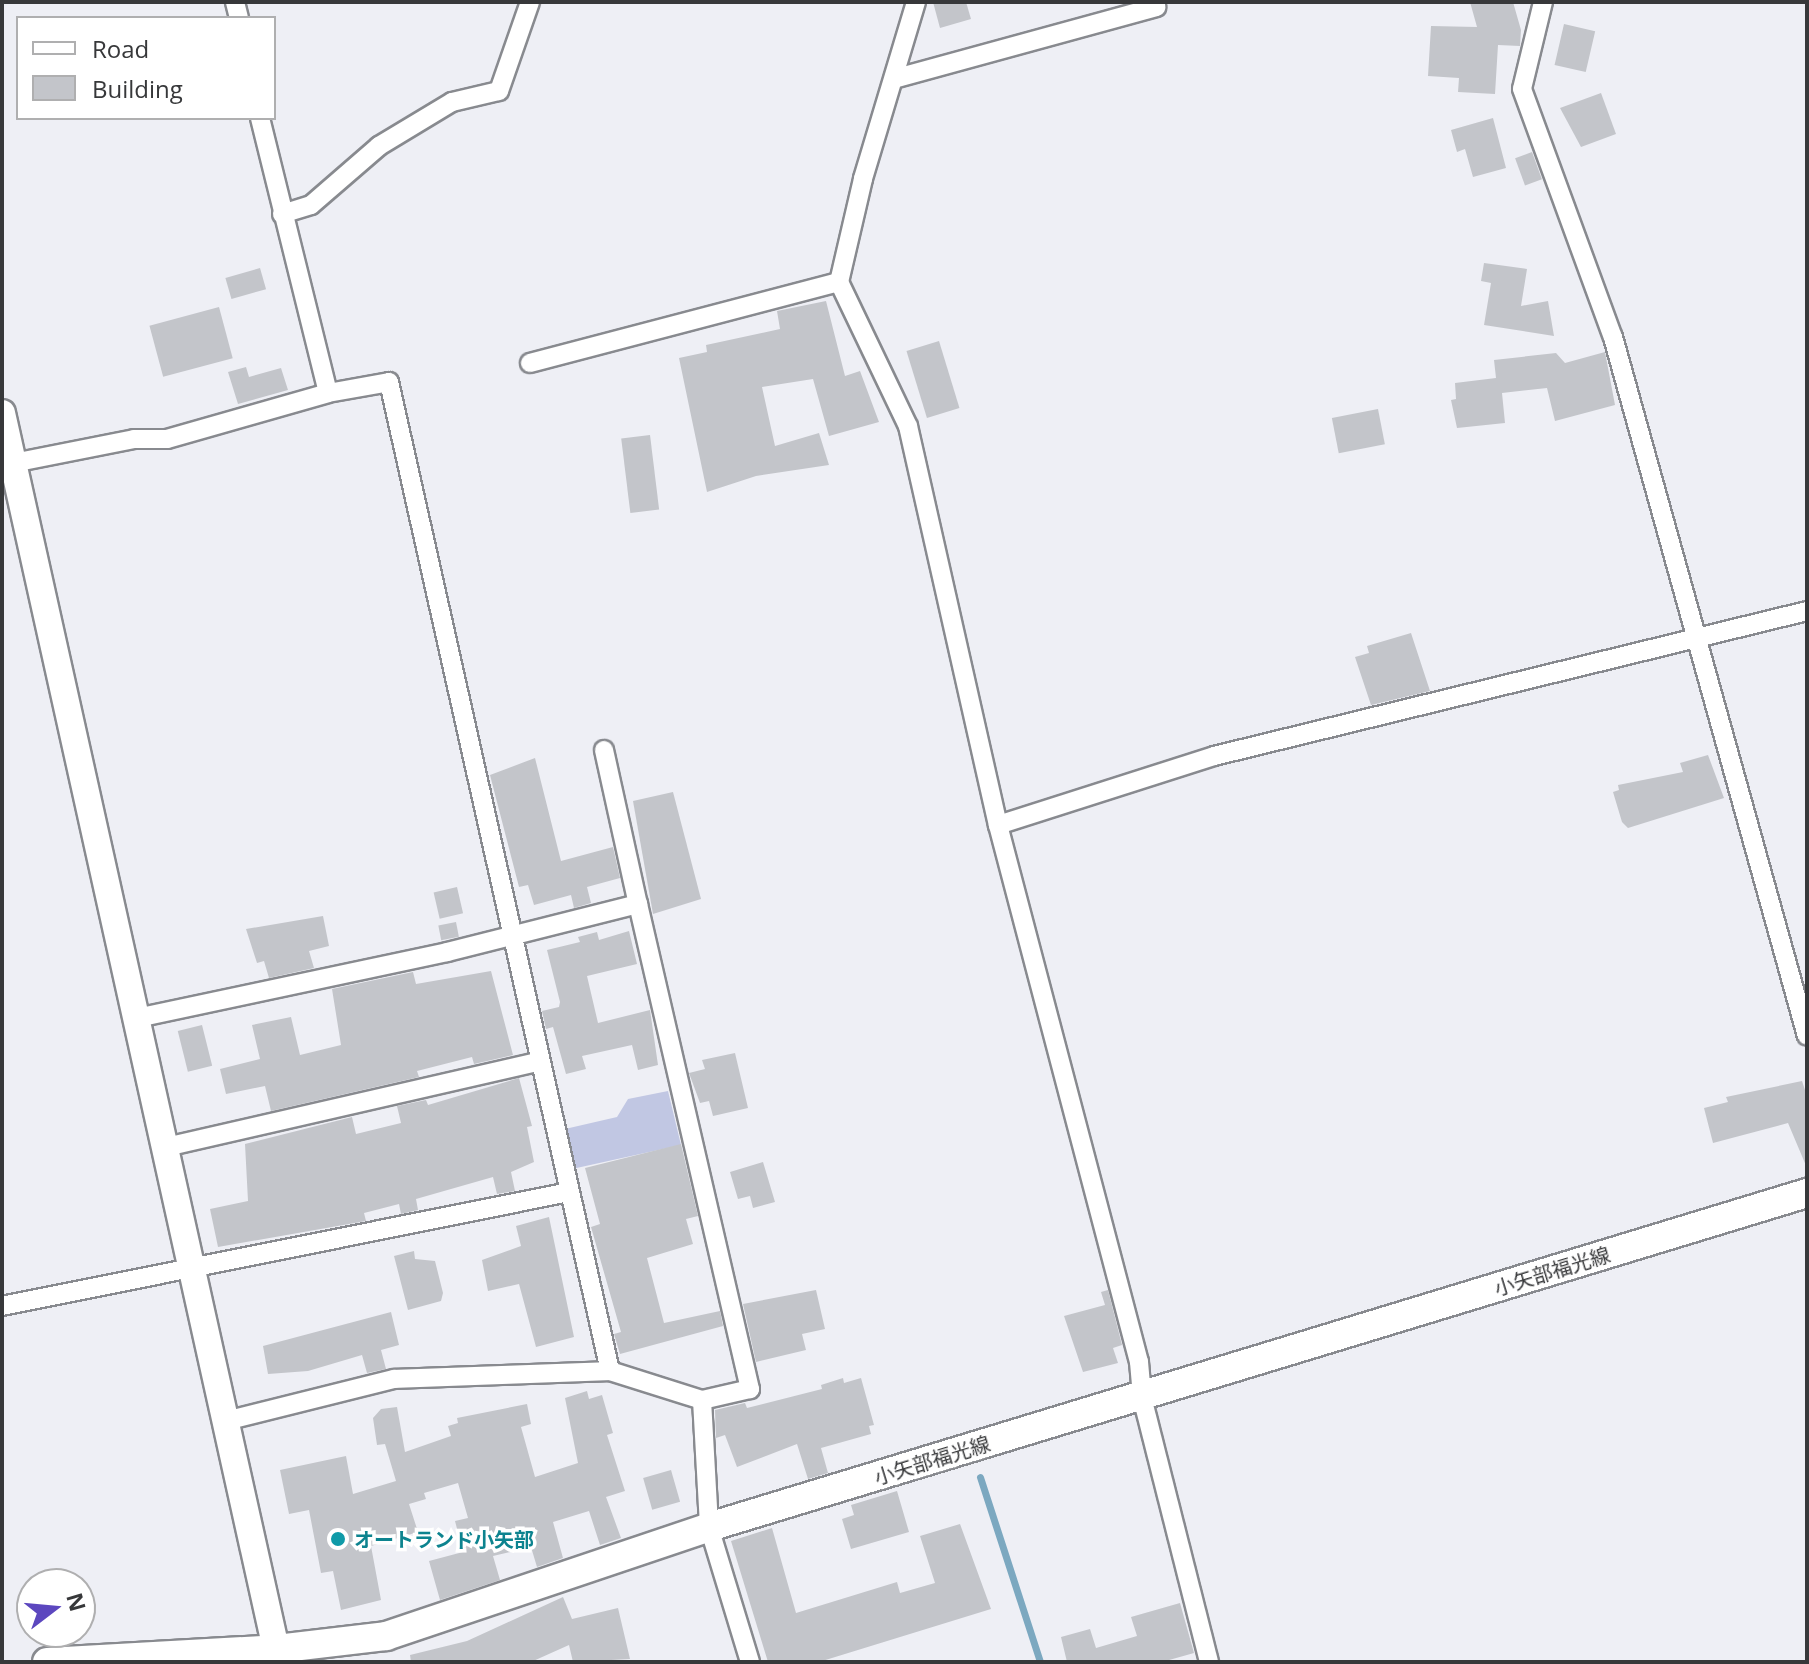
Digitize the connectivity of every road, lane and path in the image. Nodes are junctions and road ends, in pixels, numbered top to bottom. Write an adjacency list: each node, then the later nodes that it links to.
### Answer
1 (530, 2): 7 (street)
2 (916, 2): 5 (street)
3 (1155, 2): 5 (street)
4 (1543, 2): 14 (street)
5 (897, 78): 8 (street)
6 (260, 120): 7 (street)
7 (282, 214): 10 (street)
8 (839, 282): 9 (street); 16 (street)
9 (530, 363)
10 (328, 393): 12 (street); 18 (street)
11 (2, 413): 12 (street)
12 (8, 464): 19 (street)
13 (1807, 611): 14 (street)
14 (1700, 640): 16 (street); 20 (street)
15 (604, 750): 17 (street)
16 (998, 825): 28 (street)
17 (638, 904): 18 (street); 29 (street)
18 (513, 937): 19 (street); 21 (street)
19 (137, 1018): 22 (street)
20 (1807, 1036)
21 (540, 1061): 22 (street); 23 (street)
22 (166, 1147): 25 (street)
23 (569, 1192): 25 (street); 27 (street)
24 (1807, 1193): 28 (main road, 小矢部福光線)
25 (194, 1271): 26 (street); 30 (street)
26 (2, 1306)
27 (610, 1371): 29 (street); 30 (street)
28 (1142, 1397): 31 (main road, 小矢部福光線); 35 (street)
29 (702, 1400): 31 (street)
30 (225, 1421): 32 (street)
31 (709, 1527): 32 (main road, 小矢部福光線); 34 (street)
32 (278, 1655): 33 (main road, 小矢部福光線)
33 (47, 1662)
34 (750, 1662)
35 (1209, 1662)

